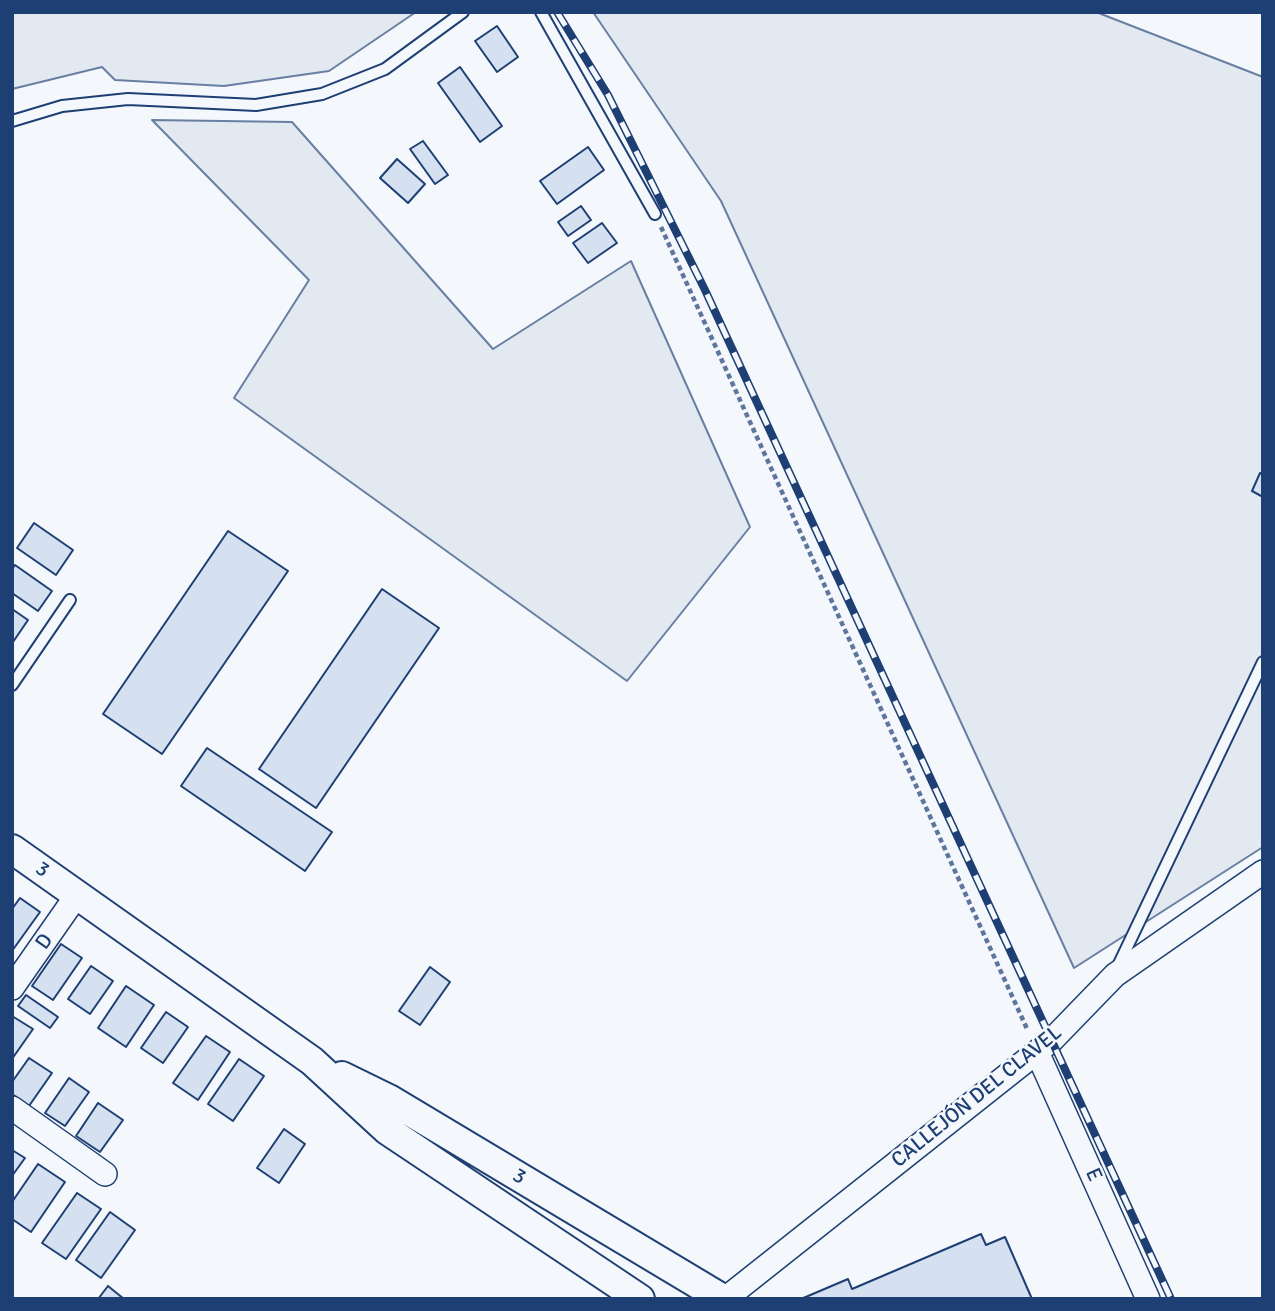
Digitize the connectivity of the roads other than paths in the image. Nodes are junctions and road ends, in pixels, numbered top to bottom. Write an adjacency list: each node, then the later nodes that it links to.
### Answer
1 (463, 12): 3 (lane)
2 (541, 12): 4 (lane)
3 (12, 121)
4 (655, 214)
5 (70, 600): 7 (lane)
6 (1263, 662): 11 (lane)
7 (12, 685)
8 (12, 849): 10 (street, 3)
9 (1263, 872): 11 (street, CALLEJÓN DEL CLAVEL)
10 (78, 895): 12 (street, D); 14 (street, 3)
11 (1115, 975): 13 (street, CALLEJÓN DEL CLAVEL)
12 (12, 988)
13 (1037, 1052): 18 (street, CALLEJÓN DEL CLAVEL); 19 (street, E)
14 (312, 1061): 17 (street, 3); 18 (street, 3)
15 (12, 1108): 16 (street)
16 (105, 1174)
17 (640, 1299)
18 (724, 1299)
19 (1148, 1299)

